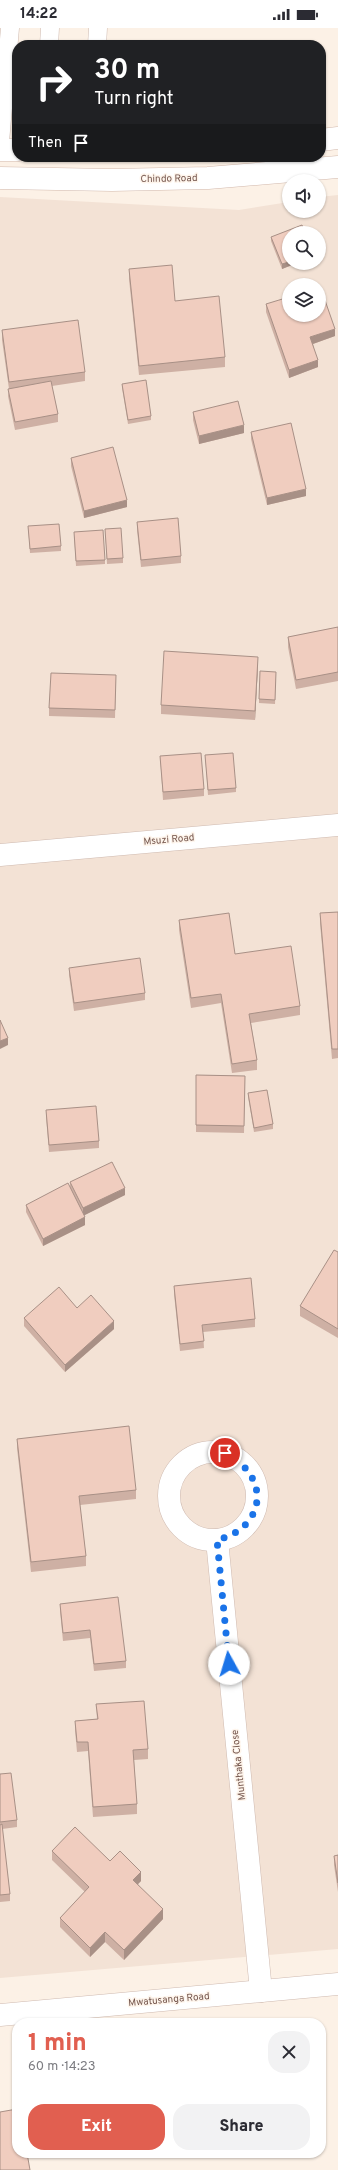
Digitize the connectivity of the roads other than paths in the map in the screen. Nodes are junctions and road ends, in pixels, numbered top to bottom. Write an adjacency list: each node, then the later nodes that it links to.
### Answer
1 (10, 28): 8 (lane)
2 (50, 28): 4 (lane)
3 (98, 28): 5 (lane)
4 (49, 40)
5 (97, 40)
6 (338, 138): 7 (street)
7 (326, 139)
8 (0, 142)
9 (0, 150): 10 (street)
10 (12, 150)
11 (338, 167): 12 (street, Chindo Road)
12 (0, 178)
13 (338, 825): 14 (street, Msuzi Road)
14 (0, 855)
15 (217, 1540): 17 (street, Munthaka Close)
16 (338, 1984): 17 (street, Mwatusanga Road)
17 (261, 1991): 18 (street, Mwatusanga Road)
18 (0, 2015)

